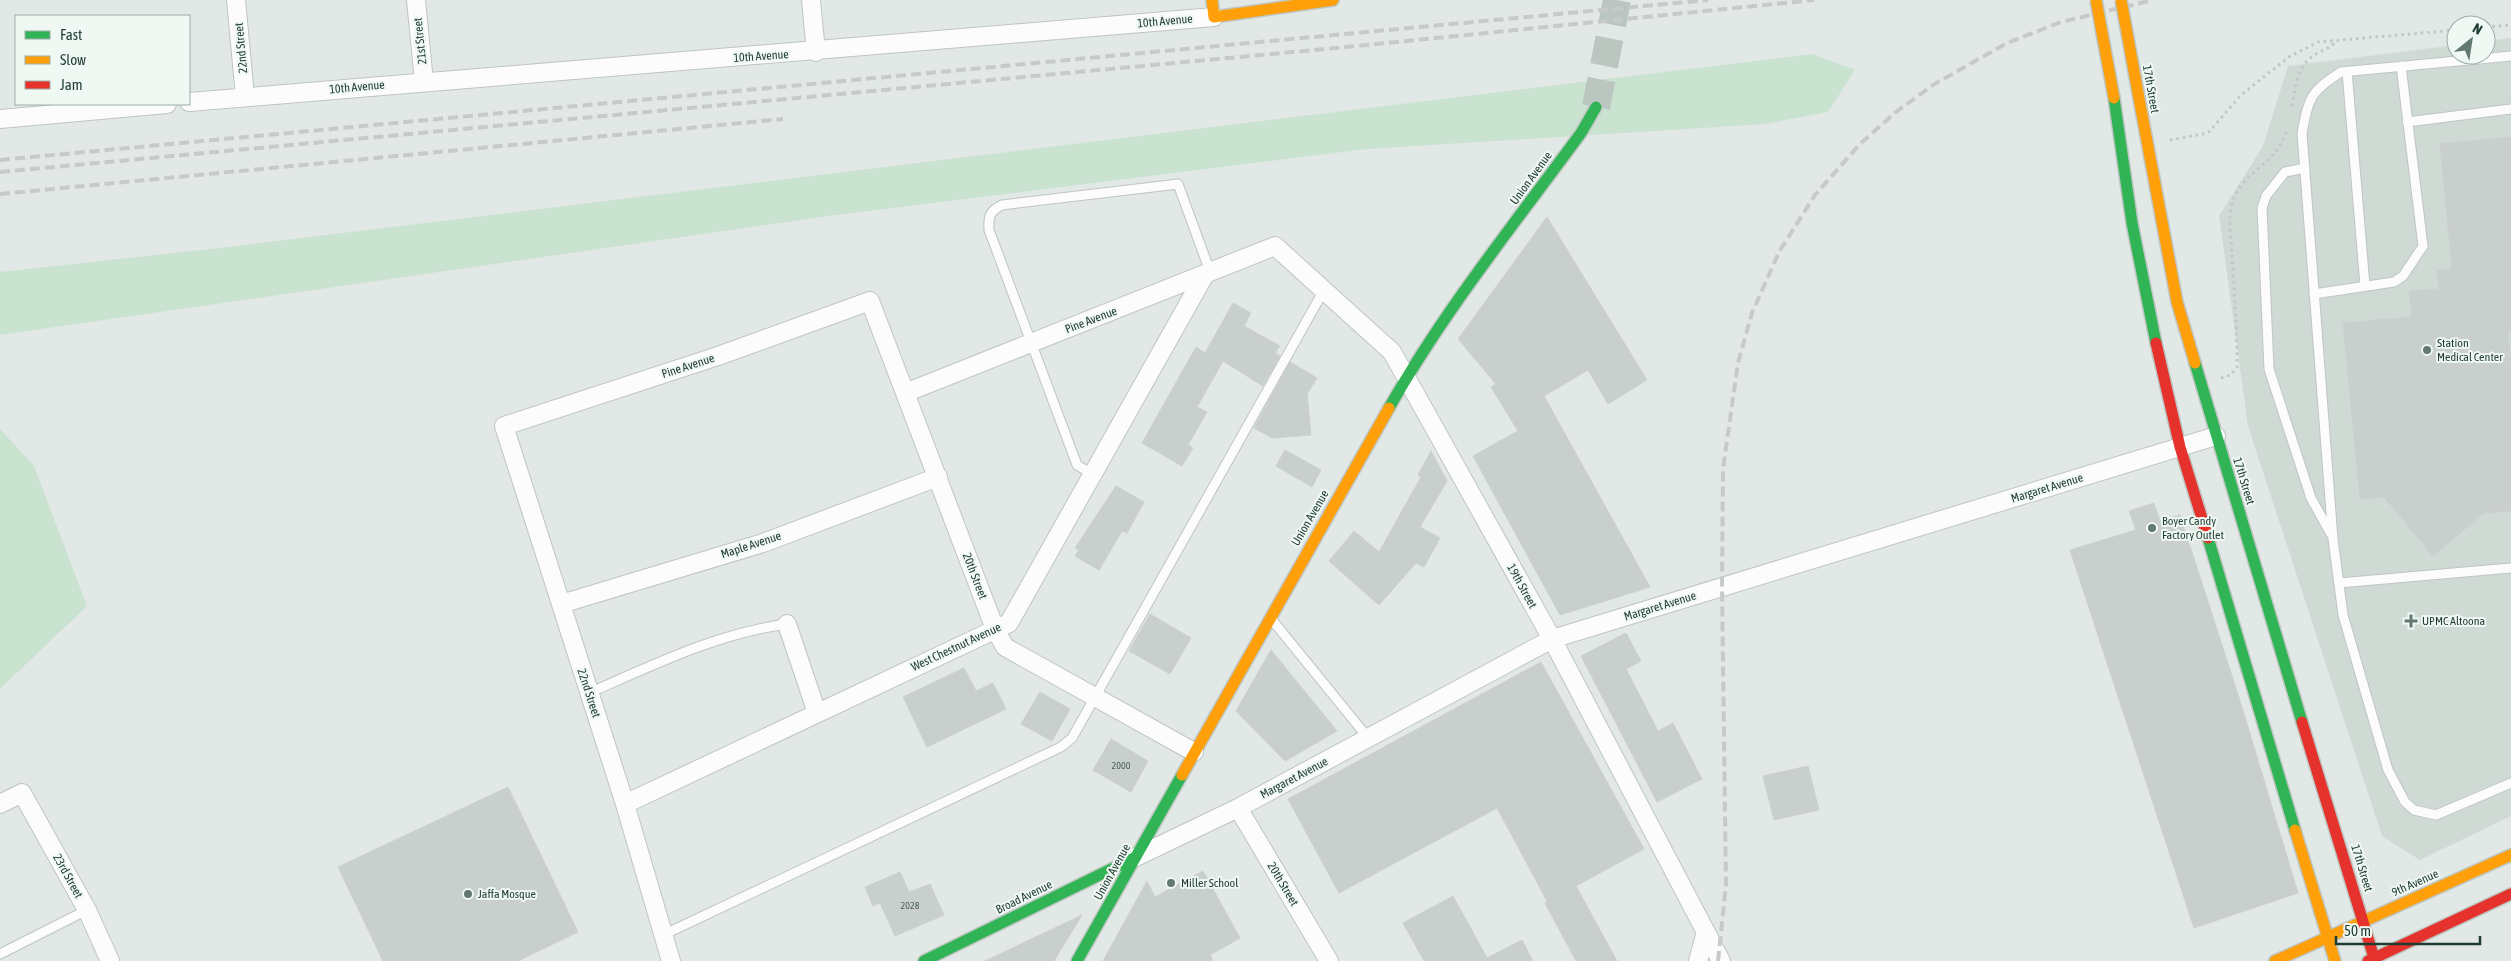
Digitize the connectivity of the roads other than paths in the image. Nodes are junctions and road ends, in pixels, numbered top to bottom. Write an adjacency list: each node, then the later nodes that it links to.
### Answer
1 (236, 0): 13 (street, 22nd Street)
2 (416, 0): 12 (street, 21st Street)
3 (811, 0): 8 (street)
4 (1333, 0): 7 (main road, 10th Avenue)
5 (2096, 0): 32 (main road, bridge)
6 (2121, 0): 31 (main road, 17th Street, bridge)
7 (1213, 8): 8 (street, 10th Avenue)
8 (816, 52): 12 (street, 10th Avenue)
9 (2511, 56): 10 (lane)
10 (2401, 66): 11 (lane); 19 (lane)
11 (2346, 71): 20 (lane); 23 (lane)
12 (424, 82): 13 (street, 10th Avenue)
13 (245, 97): 14 (street, 10th Avenue)
14 (190, 102)
15 (156, 105): 18 (street)
16 (1596, 107): 28 (main road, Union Avenue)
17 (2511, 109): 19 (lane)
18 (0, 119)
19 (2407, 122): 23 (lane)
20 (2305, 168): 25 (lane); 35 (lane)
21 (1276, 246): 22 (street, Pine Avenue); 24 (street, 19th Street)
22 (1204, 276): 27 (street, Pine Avenue); 27 (lane); 33 (street, West Chestnut Avenue)
23 (2365, 286): 25 (lane)
24 (1324, 290): 28 (street, 19th Street); 44 (lane)
25 (2314, 294): 35 (lane)
26 (870, 301): 29 (street, 20th Street); 30 (street, Pine Avenue)
27 (1032, 343): 29 (street, Pine Avenue); 33 (lane)
28 (1406, 378): 39 (main road, Union Avenue); 42 (street, 19th Street)
29 (906, 393): 34 (street, 20th Street)
30 (504, 426): 38 (street, 22nd Street)
31 (2216, 436): 32 (street, Margaret Avenue); 56 (main road, 17th Street)
32 (2180, 447): 42 (street, Margaret Avenue); 59 (main road)
33 (1092, 474): 41 (street, West Chestnut Avenue)
34 (938, 477): 38 (street, Maple Avenue); 41 (street, 20th Street)
35 (2333, 539): 37 (lane)
36 (2511, 568): 37 (lane)
37 (2339, 583): 48 (lane)
38 (561, 604): 43 (street, 22nd Street)
39 (1270, 617): 46 (lane); 47 (main road, Union Avenue)
40 (787, 624): 43 (lane); 45 (street)
41 (995, 629): 44 (street, 20th Street); 45 (street, West Chestnut Avenue)
42 (1552, 639): 46 (street, Margaret Avenue); 57 (street, 19th Street)
43 (589, 693): 50 (street, 22nd Street)
44 (1095, 697): 47 (street, 20th Street); 58 (lane)
45 (817, 713): 50 (street, West Chestnut Avenue)
46 (1369, 739): 51 (street, Margaret Avenue)
47 (1194, 752): 53 (main road, Union Avenue)
48 (2511, 783)
49 (0, 804): 55 (street, 23rd Street)
50 (625, 804): 58 (street, 22nd Street)
51 (1238, 808): 53 (street, Margaret Avenue); 66 (street, 20th Street)
52 (2511, 855): 56 (main road, 9th Avenue)
53 (1136, 857): 64 (main road, Broad Avenue); 65 (main road, Union Avenue)
54 (2511, 894): 61 (main road)
55 (87, 910): 60 (lane); 62 (street, 23rd Street)
56 (2363, 919): 59 (main road, 9th Avenue); 61 (main road, 17th Street)
57 (1706, 932): 67 (street); 68 (street, 19th Street)
58 (663, 935): 63 (street, 22nd Street)
59 (2328, 936): 69 (main road, 9th Avenue); 70 (main road)
60 (0, 954)
61 (2373, 960)
62 (110, 961)
63 (671, 961)
64 (924, 961)
65 (1077, 961)
66 (1329, 961)
67 (1698, 961)
68 (1721, 961)
69 (2275, 961)
70 (2335, 961)

